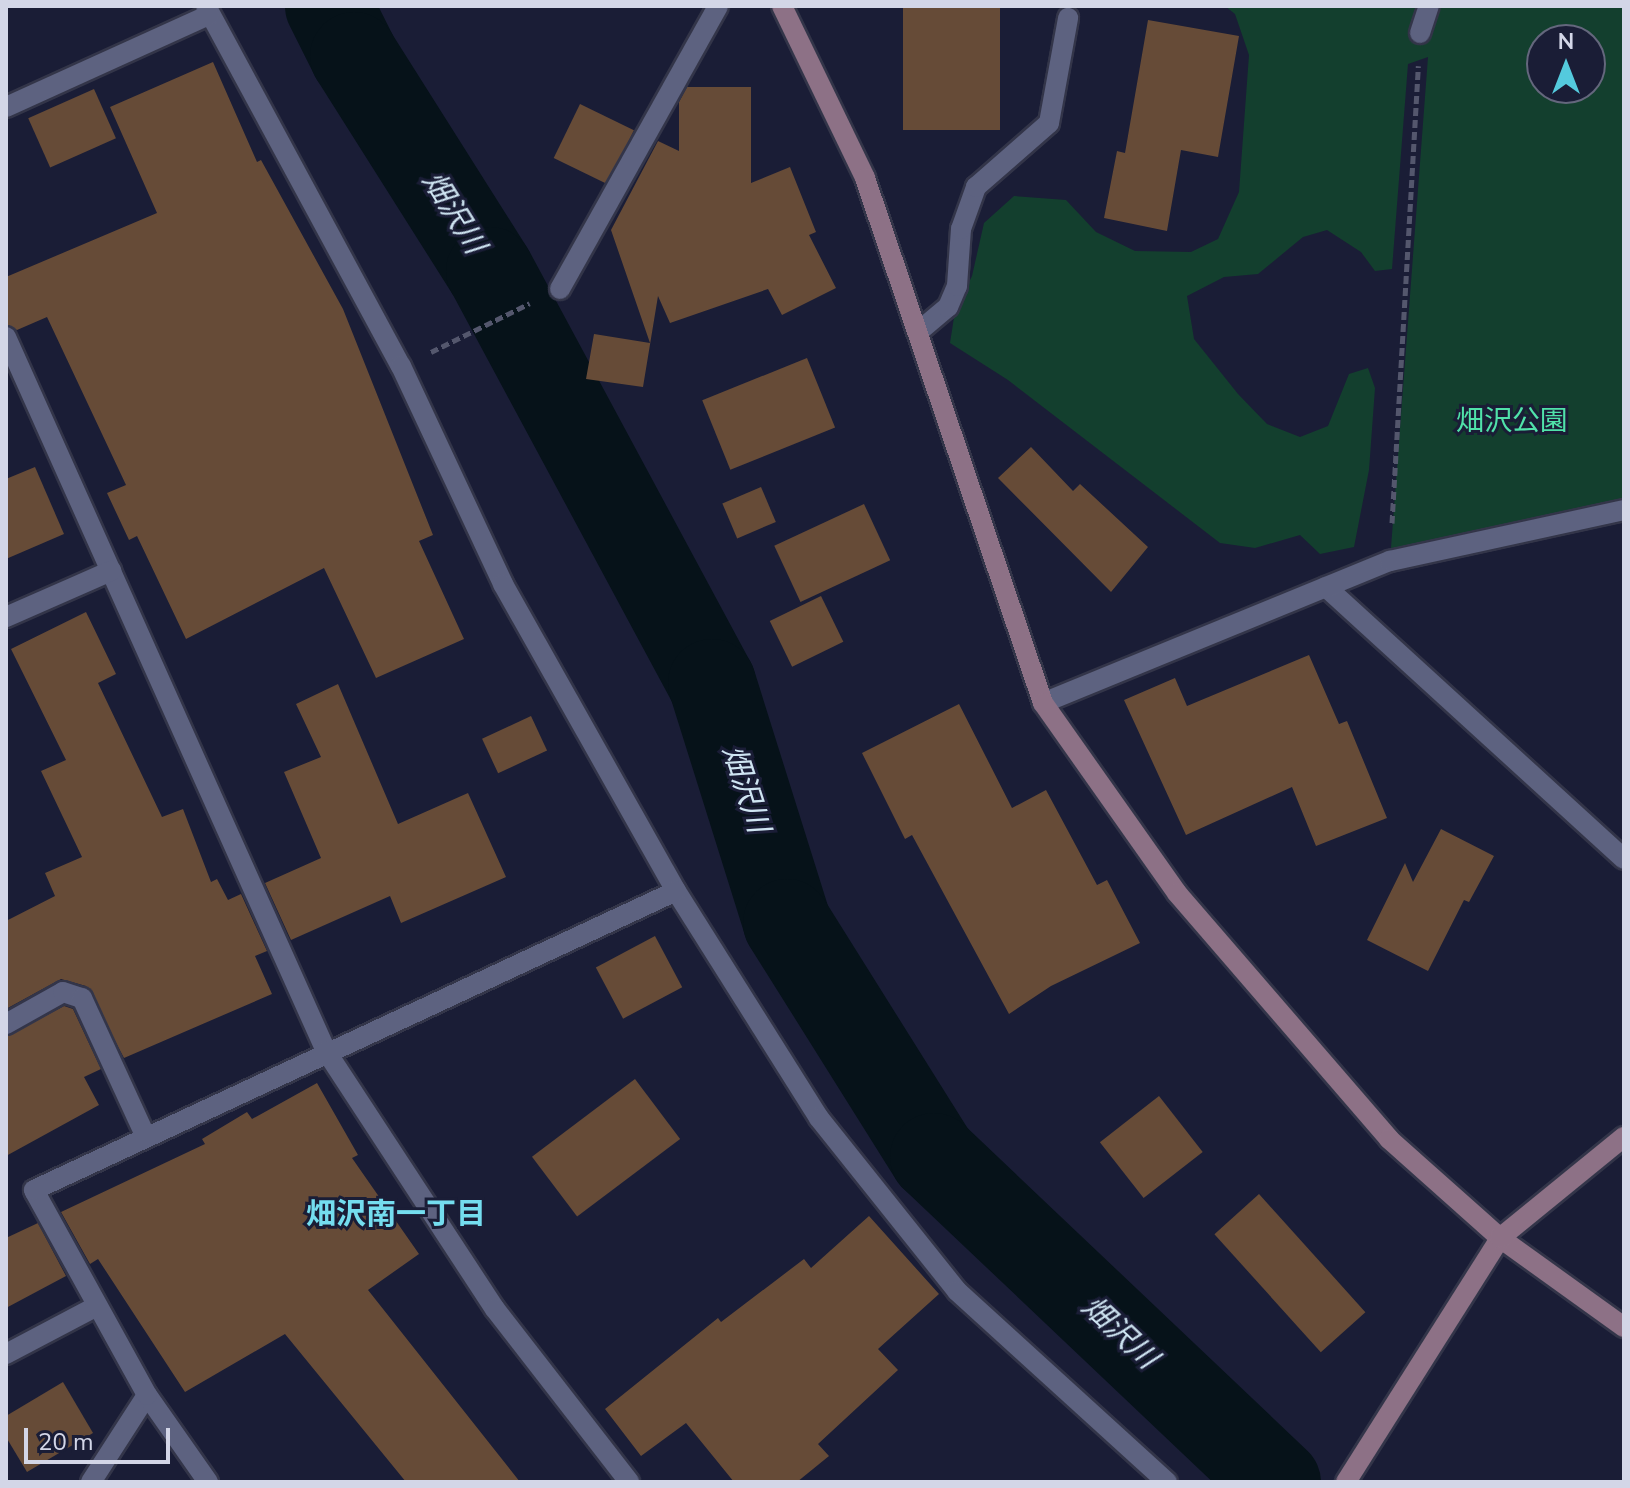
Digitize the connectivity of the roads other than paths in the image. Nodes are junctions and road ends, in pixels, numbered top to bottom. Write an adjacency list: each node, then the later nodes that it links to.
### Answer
1 (718, 6): 8 (street)
2 (782, 6): 9 (street)
3 (1429, 6): 6 (street)
4 (208, 10): 7 (street); 17 (street)
5 (1068, 18): 9 (street)
6 (1420, 33)
7 (6, 107)
8 (560, 289)
9 (918, 332): 15 (street)
10 (6, 337): 12 (street)
11 (1624, 510): 13 (street)
12 (111, 571): 14 (street); 19 (street)
13 (1326, 587): 15 (street); 16 (street)
14 (6, 617)
15 (1043, 703): 22 (street)
16 (1624, 859)
17 (676, 891): 19 (street); 30 (street)
18 (6, 1024): 20 (street)
19 (326, 1051): 20 (street); 29 (street)
20 (146, 1137): 23 (street)
21 (1624, 1137): 22 (street)
22 (1500, 1238): 24 (street); 31 (street)
23 (95, 1307): 25 (street); 26 (street)
24 (1624, 1327)
25 (6, 1354)
26 (147, 1395): 27 (street); 28 (street)
27 (91, 1482)
28 (208, 1482)
29 (629, 1482)
30 (1167, 1482)
31 (1346, 1482)

